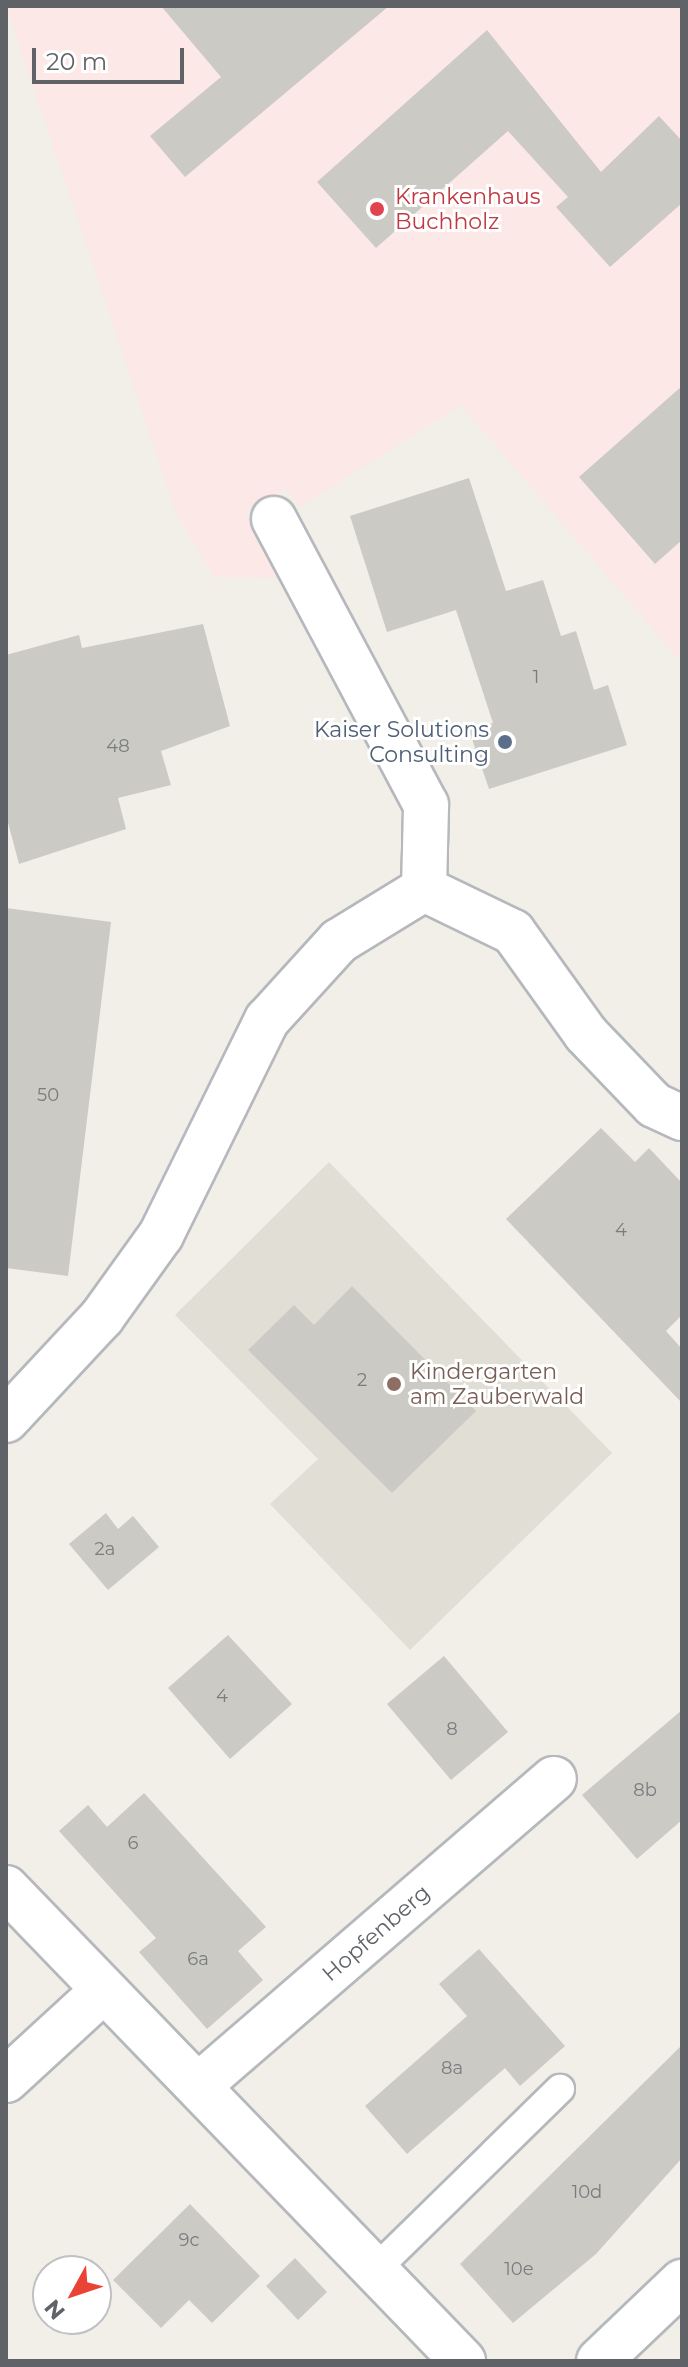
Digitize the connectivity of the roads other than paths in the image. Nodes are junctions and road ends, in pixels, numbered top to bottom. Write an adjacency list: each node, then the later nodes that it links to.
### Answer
1 (274, 519): 2 (street)
2 (424, 889): 3 (street); 4 (street)
3 (682, 1118)
4 (6, 1420)
5 (554, 1779): 9 (street, Hopfenberg)
6 (6, 1888): 7 (street)
7 (104, 1990): 8 (street); 9 (street)
8 (6, 2080)
9 (198, 2086): 11 (street)
10 (560, 2089): 11 (lane)
11 (375, 2270): 13 (street)
12 (682, 2282): 14 (street)
13 (463, 2361)
14 (599, 2361)

